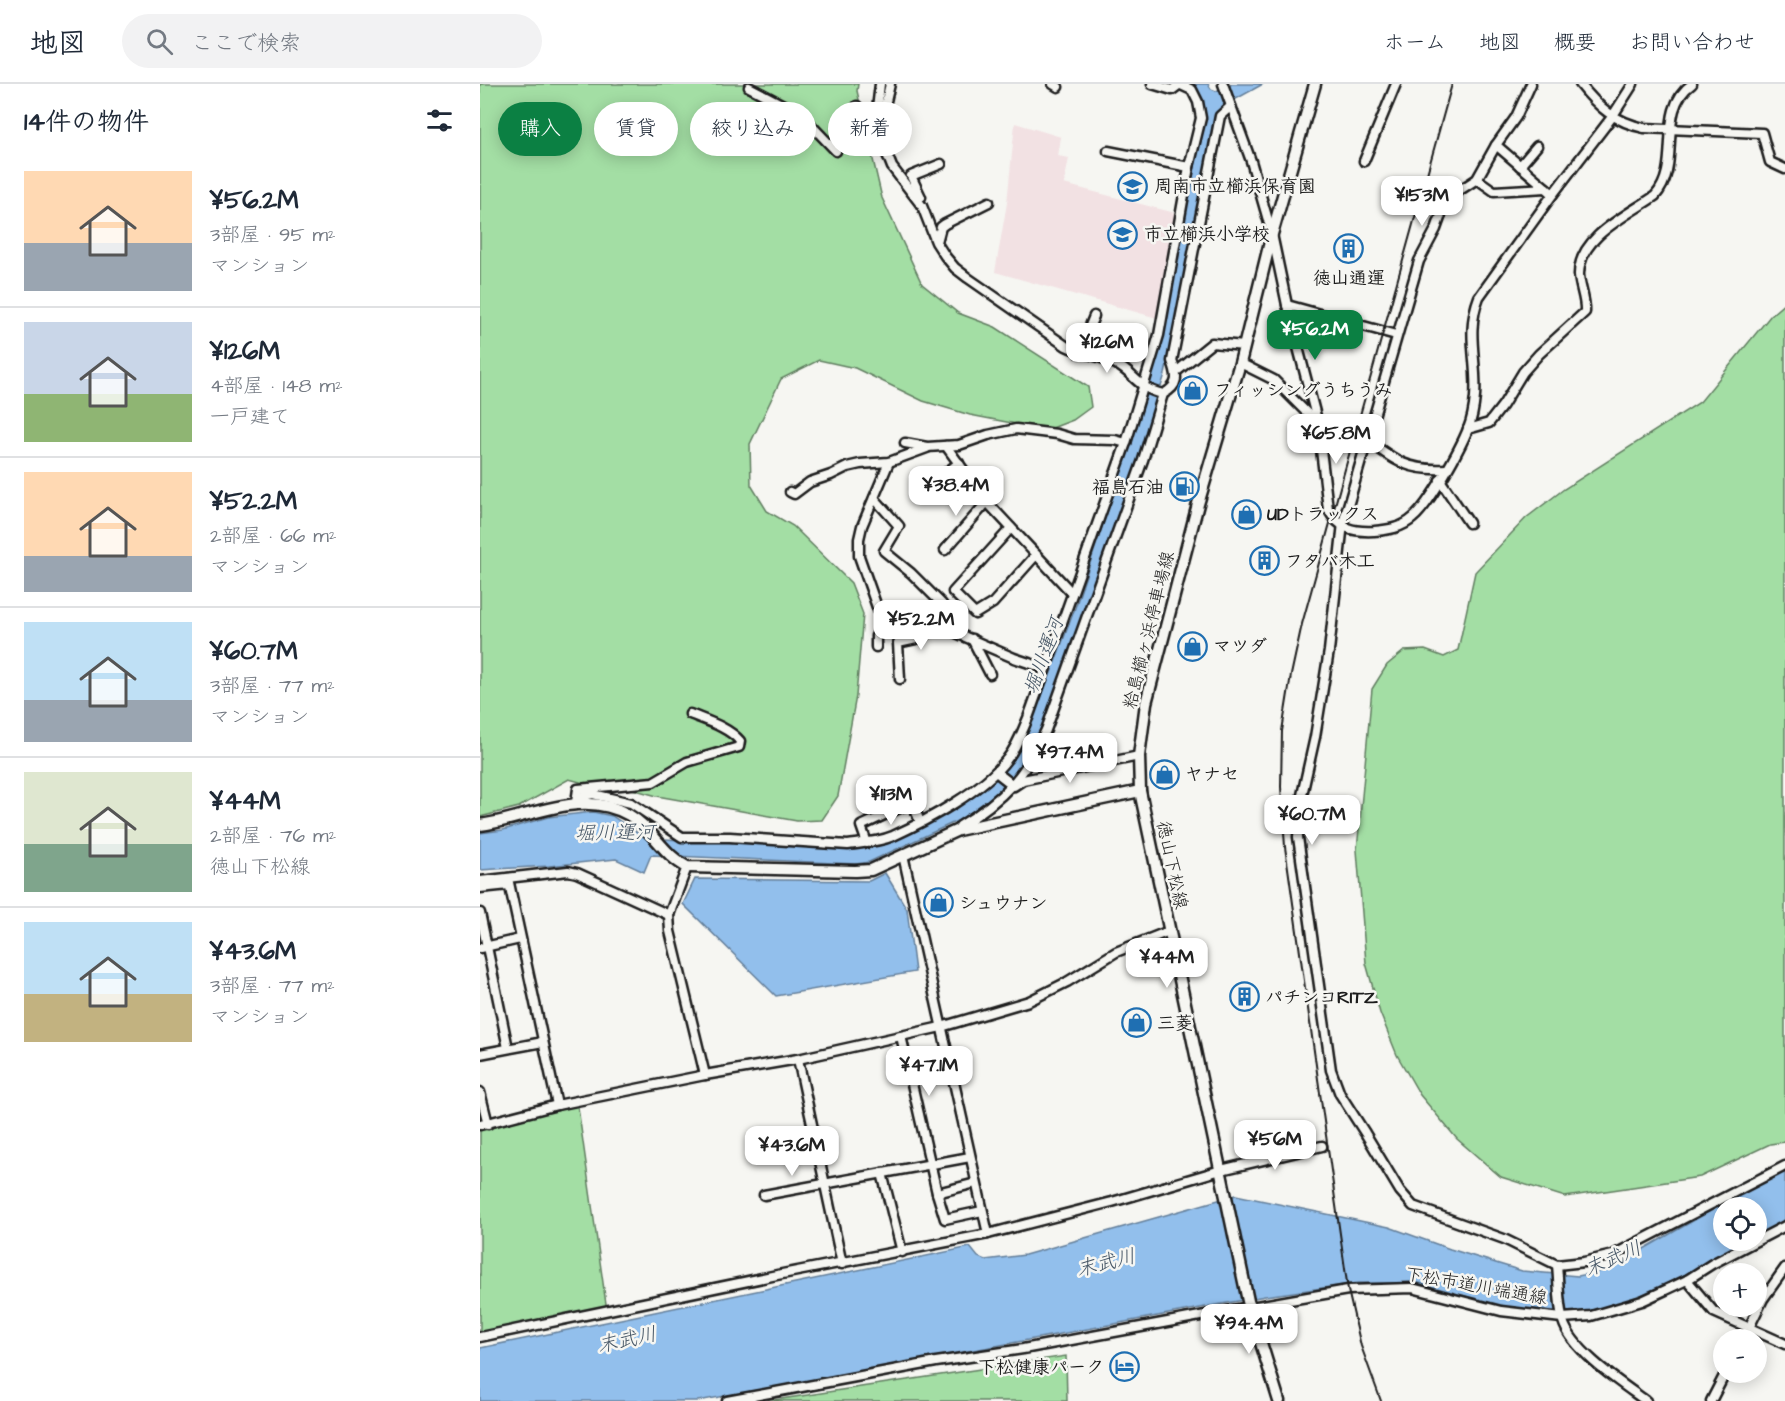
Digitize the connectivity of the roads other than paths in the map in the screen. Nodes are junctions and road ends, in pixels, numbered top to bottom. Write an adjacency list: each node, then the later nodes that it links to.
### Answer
1 (880, 84): 14 (street)
2 (891, 84): 15 (street)
3 (1152, 84): 4 (street)
4 (1179, 84): 27 (street)
5 (1315, 84): 33 (main road, 粭島櫛ヶ浜停車場線)
6 (1396, 84): 24 (street)
7 (1531, 84): 20 (street)
8 (1580, 84): 17 (street)
9 (1633, 84): 17 (street)
10 (1692, 84): 18 (street)
11 (1223, 85): 16 (street)
12 (748, 86): 13 (street); 19 (street)
13 (759, 102)
14 (878, 102)
15 (885, 102)
16 (1231, 106): 33 (street); 41 (street)
17 (1612, 117): 18 (street); 30 (street)
18 (1671, 129): 28 (street); 45 (street)
19 (828, 143)
20 (1496, 145): 26 (street); 29 (street)
21 (1537, 146): 26 (street)
22 (1108, 151): 27 (street)
23 (888, 156): 32 (street)
24 (1364, 161)
25 (940, 164): 32 (street)
26 (1520, 166): 30 (street)
27 (1189, 167): 42 (street)
28 (1785, 169)
29 (1477, 179): 30 (street); 37 (street)
30 (1549, 191): 45 (street)
31 (988, 202): 34 (street)
32 (922, 206): 34 (street)
33 (1272, 234): 35 (street); 38 (main road, 粭島櫛ヶ浜停車場線)
34 (936, 242): 39 (street)
35 (1287, 305): 37 (street); 44 (street)
36 (1094, 316): 39 (street)
37 (1396, 335): 46 (street)
38 (1244, 346): 40 (main road, 粭島櫛ヶ浜停車場線); 41 (street)
39 (1079, 353): 42 (street)
40 (1240, 363): 44 (street); 72 (main road, 粭島櫛ヶ浜停車場線)
41 (1176, 372): 43 (street)
42 (1144, 388): 43 (street); 48 (street)
43 (1161, 393): 74 (street)
44 (1318, 424): 60 (street)
45 (1468, 429): 53 (street)
46 (1366, 440): 53 (street); 60 (street)
47 (905, 443): 50 (street)
48 (1126, 443): 49 (street); 64 (street)
49 (946, 446): 50 (street); 52 (street)
50 (927, 447): 51 (street)
51 (889, 462): 56 (street); 57 (street)
52 (959, 463): 54 (street); 58 (street)
53 (1446, 469): 55 (street)
54 (938, 479)
55 (1440, 480): 59 (street); 60 (street)
56 (790, 492)
57 (874, 498): 65 (street); 67 (street)
58 (987, 502): 61 (street); 62 (street)
59 (1469, 524)
60 (1342, 527): 116 (street)
61 (1011, 528): 63 (street); 63 (street)
62 (945, 550)
63 (1036, 555): 64 (street)
64 (1071, 592): 68 (street)
65 (940, 622): 66 (street); 70 (street)
66 (972, 638): 68 (street); 69 (street)
67 (876, 647)
68 (1044, 668): 73 (street)
69 (990, 674)
70 (900, 679)
71 (690, 714): 76 (street)
72 (1139, 756): 74 (street); 75 (main road, 粭島櫛ヶ浜停車場線)
73 (997, 773): 74 (street); 77 (street)
74 (1011, 785): 79 (street)
75 (1140, 791): 79 (main road); 88 (main road, 徳山下松線)
76 (576, 800): 78 (main road); 80 (street); 82 (main road)
77 (920, 822): 80 (street); 80 (street)
78 (480, 825)
79 (958, 830): 81 (main road)
80 (867, 843)
81 (903, 855): 82 (main road); 91 (street)
82 (684, 866): 87 (street)
83 (480, 880): 84 (street)
84 (509, 881): 85 (street); 87 (street); 89 (street)
85 (480, 888)
86 (480, 913): 90 (street)
87 (669, 915): 97 (street)
88 (1169, 931): 91 (street); 105 (main road, 徳山下松線)
89 (520, 939): 90 (street); 93 (street)
90 (483, 948): 94 (street)
91 (940, 1027): 92 (street); 102 (street)
92 (901, 1036): 96 (street); 103 (street)
93 (543, 1042): 94 (street); 99 (street)
94 (508, 1048): 95 (street)
95 (480, 1054)
96 (798, 1059): 97 (street); 108 (street)
97 (705, 1075): 99 (street)
98 (480, 1092): 100 (street)
99 (557, 1105): 100 (street)
100 (484, 1124)
101 (1322, 1146): 105 (street)
102 (970, 1157): 103 (street); 107 (street)
103 (931, 1164): 106 (street); 109 (street)
104 (1785, 1166): 116 (street)
105 (1221, 1170): 113 (street); 119 (main road, 徳山下松線)
106 (882, 1173): 108 (street); 114 (street)
107 (976, 1183): 109 (street); 111 (street)
108 (825, 1184): 110 (street); 115 (street)
109 (937, 1193): 111 (street)
110 (764, 1196)
111 (982, 1211): 113 (street)
112 (1785, 1226): 118 (street, 下松市道川端通線)
113 (988, 1234): 114 (street)
114 (902, 1252): 115 (street)
115 (842, 1264): 123 (street)
116 (1557, 1265): 120 (street)
117 (1785, 1268): 121 (street)
118 (1687, 1280): 120 (street, 下松市道川端通線); 121 (street)
119 (1249, 1304): 120 (street, 下松市道川端通線); 126 (street, 下松市道川端通線); 127 (main road, 徳山下松線)
120 (1562, 1318): 128 (street)
121 (1749, 1329)
122 (1767, 1336): 124 (street)
123 (480, 1337)
124 (1785, 1344)
125 (1721, 1383): 129 (street)
126 (727, 1401)
127 (1279, 1401)
128 (1646, 1401)
129 (1712, 1401)

